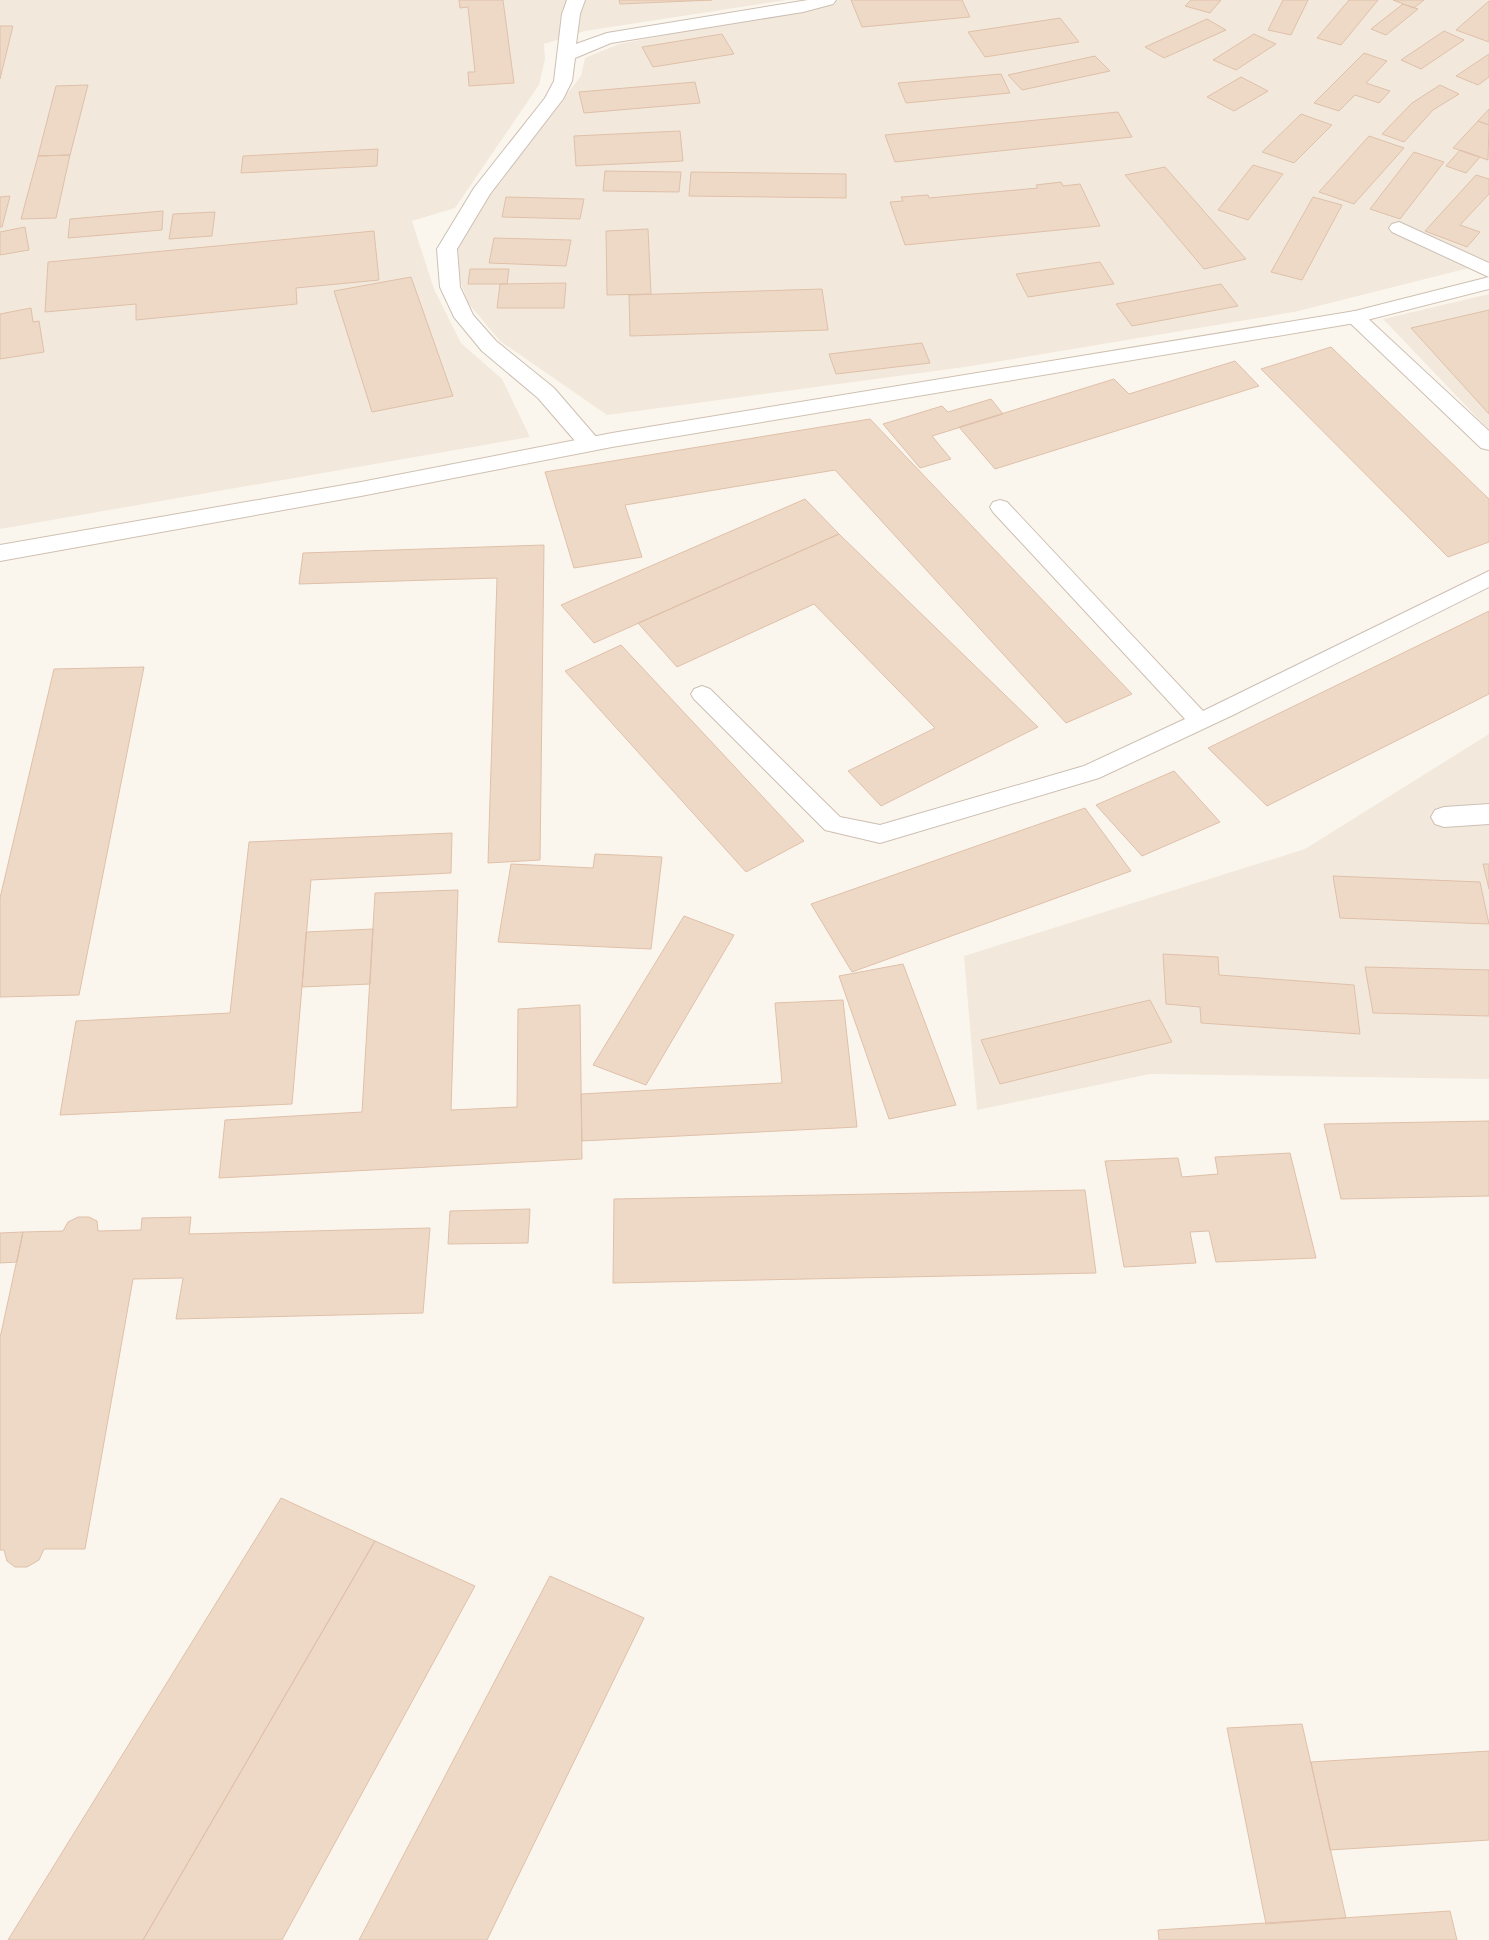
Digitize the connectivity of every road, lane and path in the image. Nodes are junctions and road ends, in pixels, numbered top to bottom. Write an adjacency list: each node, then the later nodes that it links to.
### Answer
1 (576, 0): 3 (street)
2 (827, 0): 3 (street)
3 (566, 55): 9 (street)
4 (1399, 228): 5 (street)
5 (1489, 271)
6 (1489, 283): 7 (street)
7 (1355, 317): 8 (street); 9 (street)
8 (1489, 443)
9 (590, 444): 11 (street)
10 (1000, 507): 14 (lane)
11 (0, 553)
12 (1489, 578): 14 (lane)
13 (702, 694): 14 (lane)
14 (1200, 722)
15 (1489, 814): 16 (street)
16 (1444, 817)

